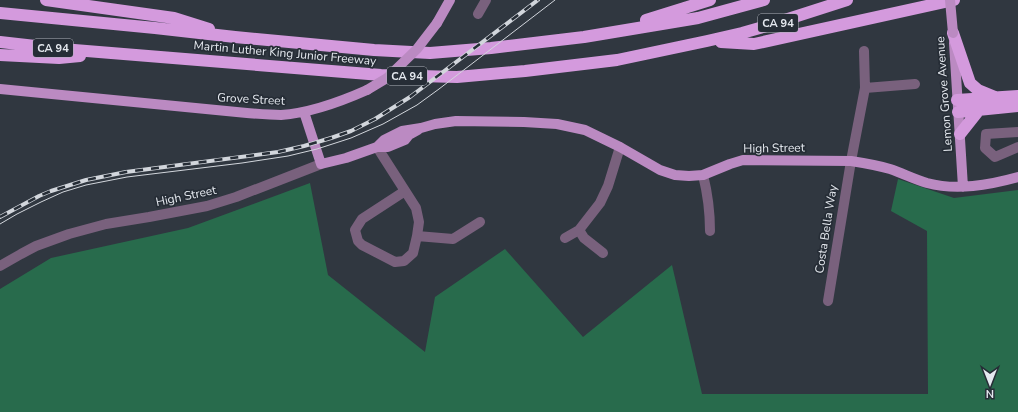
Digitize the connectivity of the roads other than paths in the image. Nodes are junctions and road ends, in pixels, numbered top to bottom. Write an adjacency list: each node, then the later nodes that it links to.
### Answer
1 (46, 0): 13 (highway)
2 (450, 0): 27 (main road, Grove Street, bridge)
3 (486, 0): 10 (street)
4 (710, 0): 12 (highway)
5 (764, 0): 12 (highway, Martin Luther King Junior Freeway / CA 94)
6 (847, 0): 15 (highway, Martin Luther King Junior Freeway / CA 94)
7 (950, 0): 11 (main road, Lemon Grove Avenue, bridge)
8 (954, 0): 15 (highway)
9 (0, 14): 13 (highway, Martin Luther King Junior Freeway / CA 94)
10 (478, 14)
11 (953, 33): 23 (highway); 24 (main road, Lemon Grove Avenue)
12 (605, 34): 13 (highway, Martin Luther King Junior Freeway / CA 94)
13 (235, 37)
14 (0, 42): 17 (highway, Martin Luther King Junior Freeway / CA 94)
15 (708, 42): 17 (highway, Martin Luther King Junior Freeway / CA 94)
16 (864, 51): 20 (street, Costa Bella Way)
17 (105, 52): 18 (highway)
18 (0, 55)
19 (915, 84): 20 (street)
20 (865, 88): 33 (street, Costa Bella Way)
21 (0, 89): 27 (main road, Grove Street)
22 (1018, 96): 23 (highway)
23 (995, 97): 24 (highway)
24 (958, 106): 26 (highway); 29 (main road, Lemon Grove Avenue)
25 (1018, 106): 26 (highway)
26 (979, 110): 29 (highway)
27 (304, 112): 34 (main road)
28 (1018, 132): 32 (street)
29 (960, 134): 37 (main road, Lemon Grove Avenue)
30 (377, 147): 31 (main road, High Street); 34 (main road, High Street); 38 (street)
31 (620, 147): 35 (main road, High Street); 40 (street)
32 (1018, 148)
33 (850, 161): 35 (main road, High Street); 37 (main road, High Street); 46 (street, Costa Bella Way)
34 (321, 164): 45 (street, High Street)
35 (703, 174): 41 (street)
36 (1018, 177): 37 (main road, High Street)
37 (964, 187)
38 (405, 191): 42 (street); 42 (street)
39 (480, 222): 42 (street)
40 (579, 230): 43 (street); 44 (street)
41 (710, 231)
42 (417, 236)
43 (565, 238)
44 (603, 253)
45 (0, 266)
46 (828, 301)

